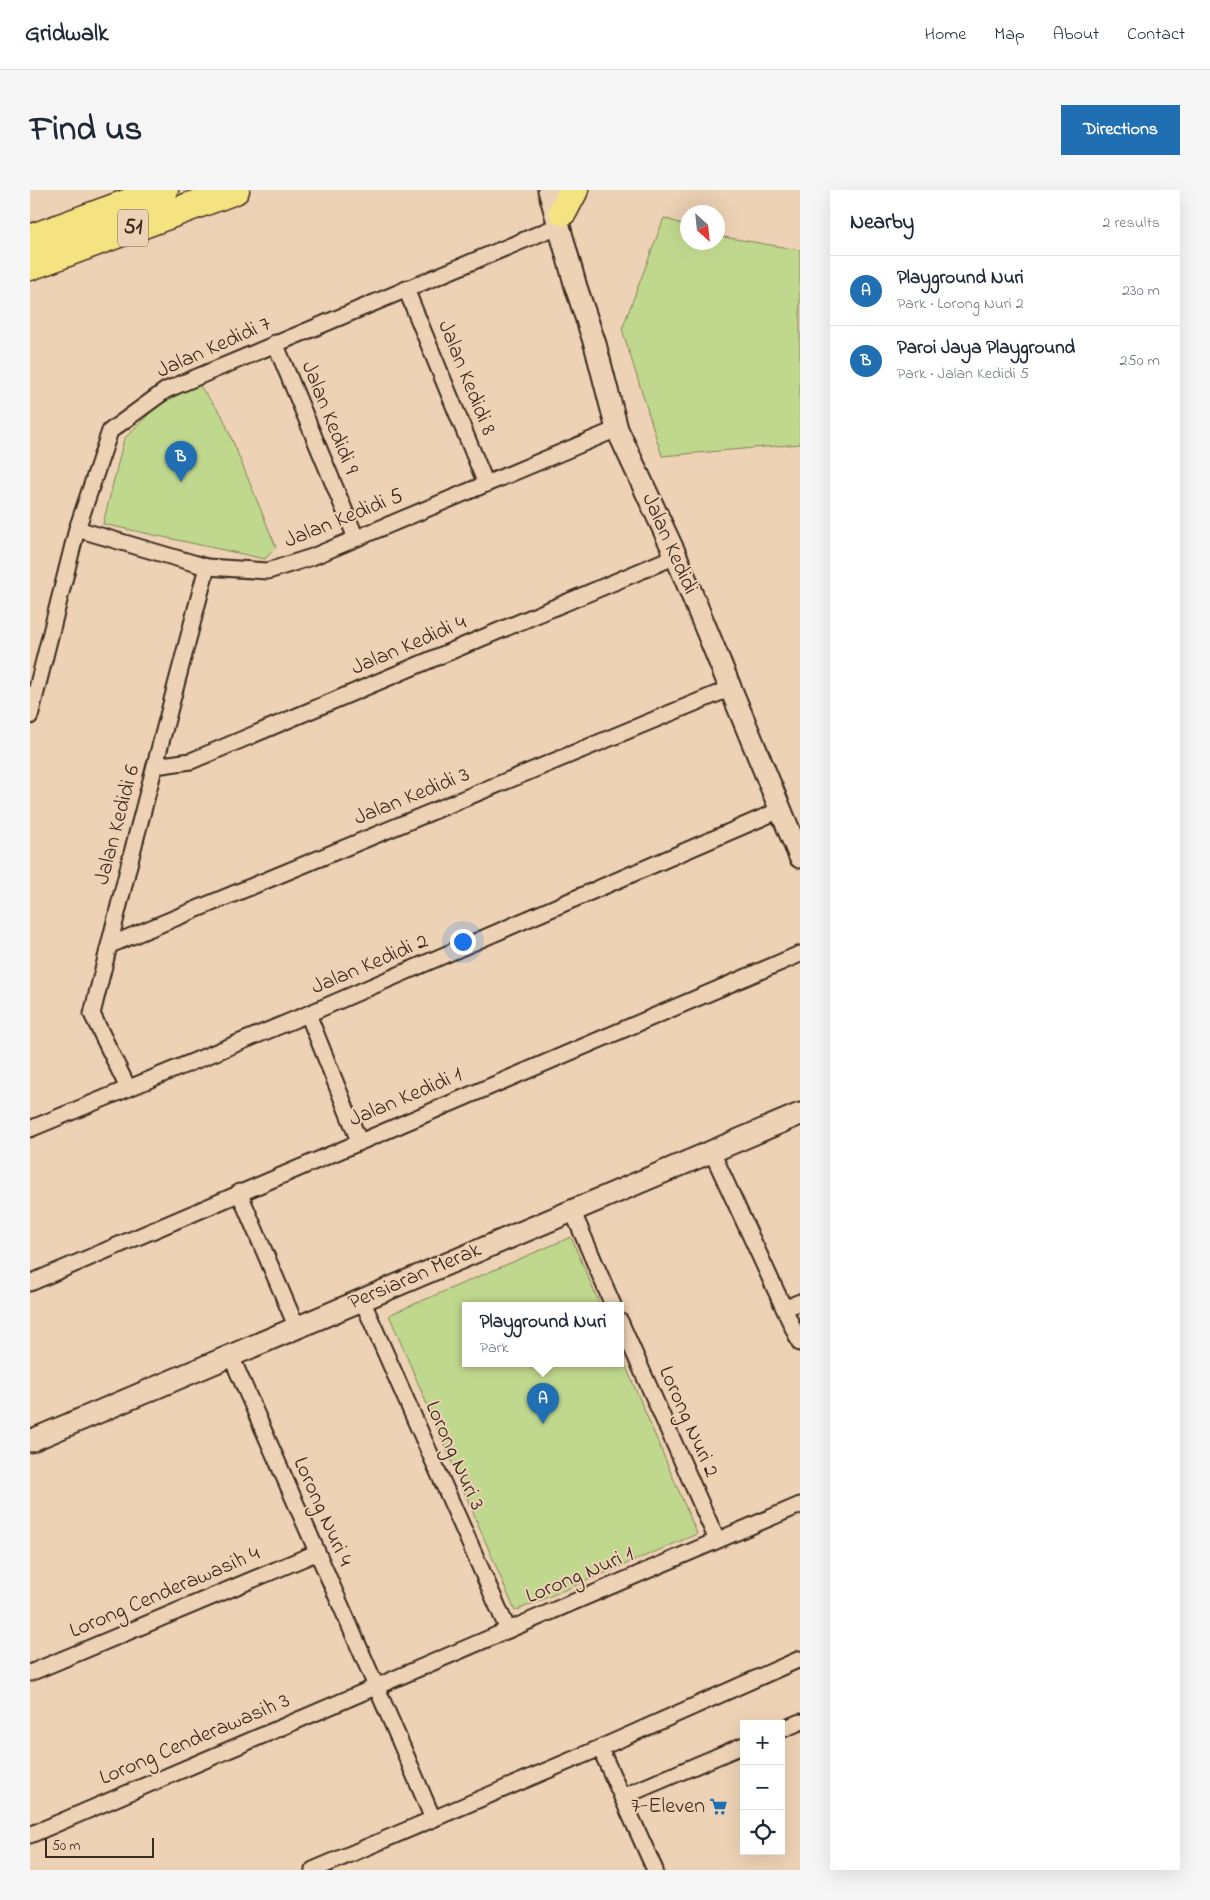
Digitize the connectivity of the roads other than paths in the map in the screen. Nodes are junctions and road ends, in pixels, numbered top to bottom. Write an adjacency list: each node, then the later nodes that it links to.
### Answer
1 (164, 190): 4 (highway, 51)
2 (235, 190): 5 (highway, 51)
3 (562, 201): 6 (street, Jalan Kedidi 7); 8 (street, Jalan Kedidi)
4 (30, 239)
5 (30, 266)
6 (406, 289): 7 (street, Jalan Kedidi 7); 9 (street, Jalan Kedidi 8)
7 (275, 343): 10 (street, Jalan Kedidi 7); 11 (street, Jalan Kedidi 9)
8 (617, 429): 9 (street, Jalan Kedidi 5); 12 (street, Jalan Kedidi)
9 (486, 484): 11 (street, Jalan Kedidi 5)
10 (78, 529): 13 (street, Jalan Kedidi 5); 15 (street, Jalan Kedidi 7)
11 (356, 538): 13 (street, Jalan Kedidi 5)
12 (676, 556): 14 (street, Jalan Kedidi); 16 (street, Jalan Kedidi 4)
13 (207, 567): 16 (street, Jalan Kedidi 6)
14 (731, 688): 17 (street, Jalan Kedidi); 19 (street, Jalan Kedidi 3)
15 (30, 716)
16 (155, 766): 19 (street, Jalan Kedidi 6)
17 (780, 810): 18 (street, Jalan Kedidi); 21 (street, Jalan Kedidi 2)
18 (800, 857)
19 (110, 945): 22 (street, Jalan Kedidi 6)
20 (800, 954): 25 (street, Jalan Kedidi 1)
21 (308, 1014): 22 (street, Jalan Kedidi 2); 25 (street)
22 (128, 1088): 24 (street, Jalan Kedidi 2)
23 (800, 1114): 26 (street, Persiaran Merak)
24 (30, 1129)
25 (360, 1141): 27 (street, Jalan Kedidi 1)
26 (712, 1152): 28 (street, Persiaran Merak); 33 (street)
27 (239, 1192): 29 (street, Jalan Kedidi 1); 34 (street)
28 (572, 1210): 30 (street, Persiaran Merak); 31 (street)
29 (30, 1283)
30 (362, 1300): 34 (street, Persiaran Merak); 42 (street, Lorong Nuri 3)
31 (613, 1302)
32 (800, 1302): 33 (street)
33 (785, 1308): 36 (street)
34 (297, 1328): 37 (street, Persiaran Merak)
35 (624, 1330): 40 (street, Lorong Nuri 2)
36 (800, 1343)
37 (231, 1356): 38 (street, Persiaran Merak); 41 (street, Lorong Nuri 4)
38 (30, 1441)
39 (800, 1505): 40 (street, Lorong Nuri 1)
40 (717, 1540): 42 (street, Lorong Nuri 1)
41 (316, 1552): 44 (street, Lorong Cenderawasih 4); 45 (street, Lorong Nuri 4)
42 (508, 1630): 45 (street, Lorong Nuri 1)
43 (800, 1658): 48 (street)
44 (30, 1673)
45 (377, 1685): 51 (street, Lorong Nuri 4); 52 (street, Lorong Cenderawasih 3)
46 (800, 1722): 47 (street)
47 (785, 1728)
48 (600, 1748): 50 (street); 51 (street)
49 (740, 1748): 50 (street)
50 (622, 1797): 54 (street)
51 (433, 1819): 53 (street)
52 (30, 1834)
53 (313, 1870)
54 (654, 1870)

